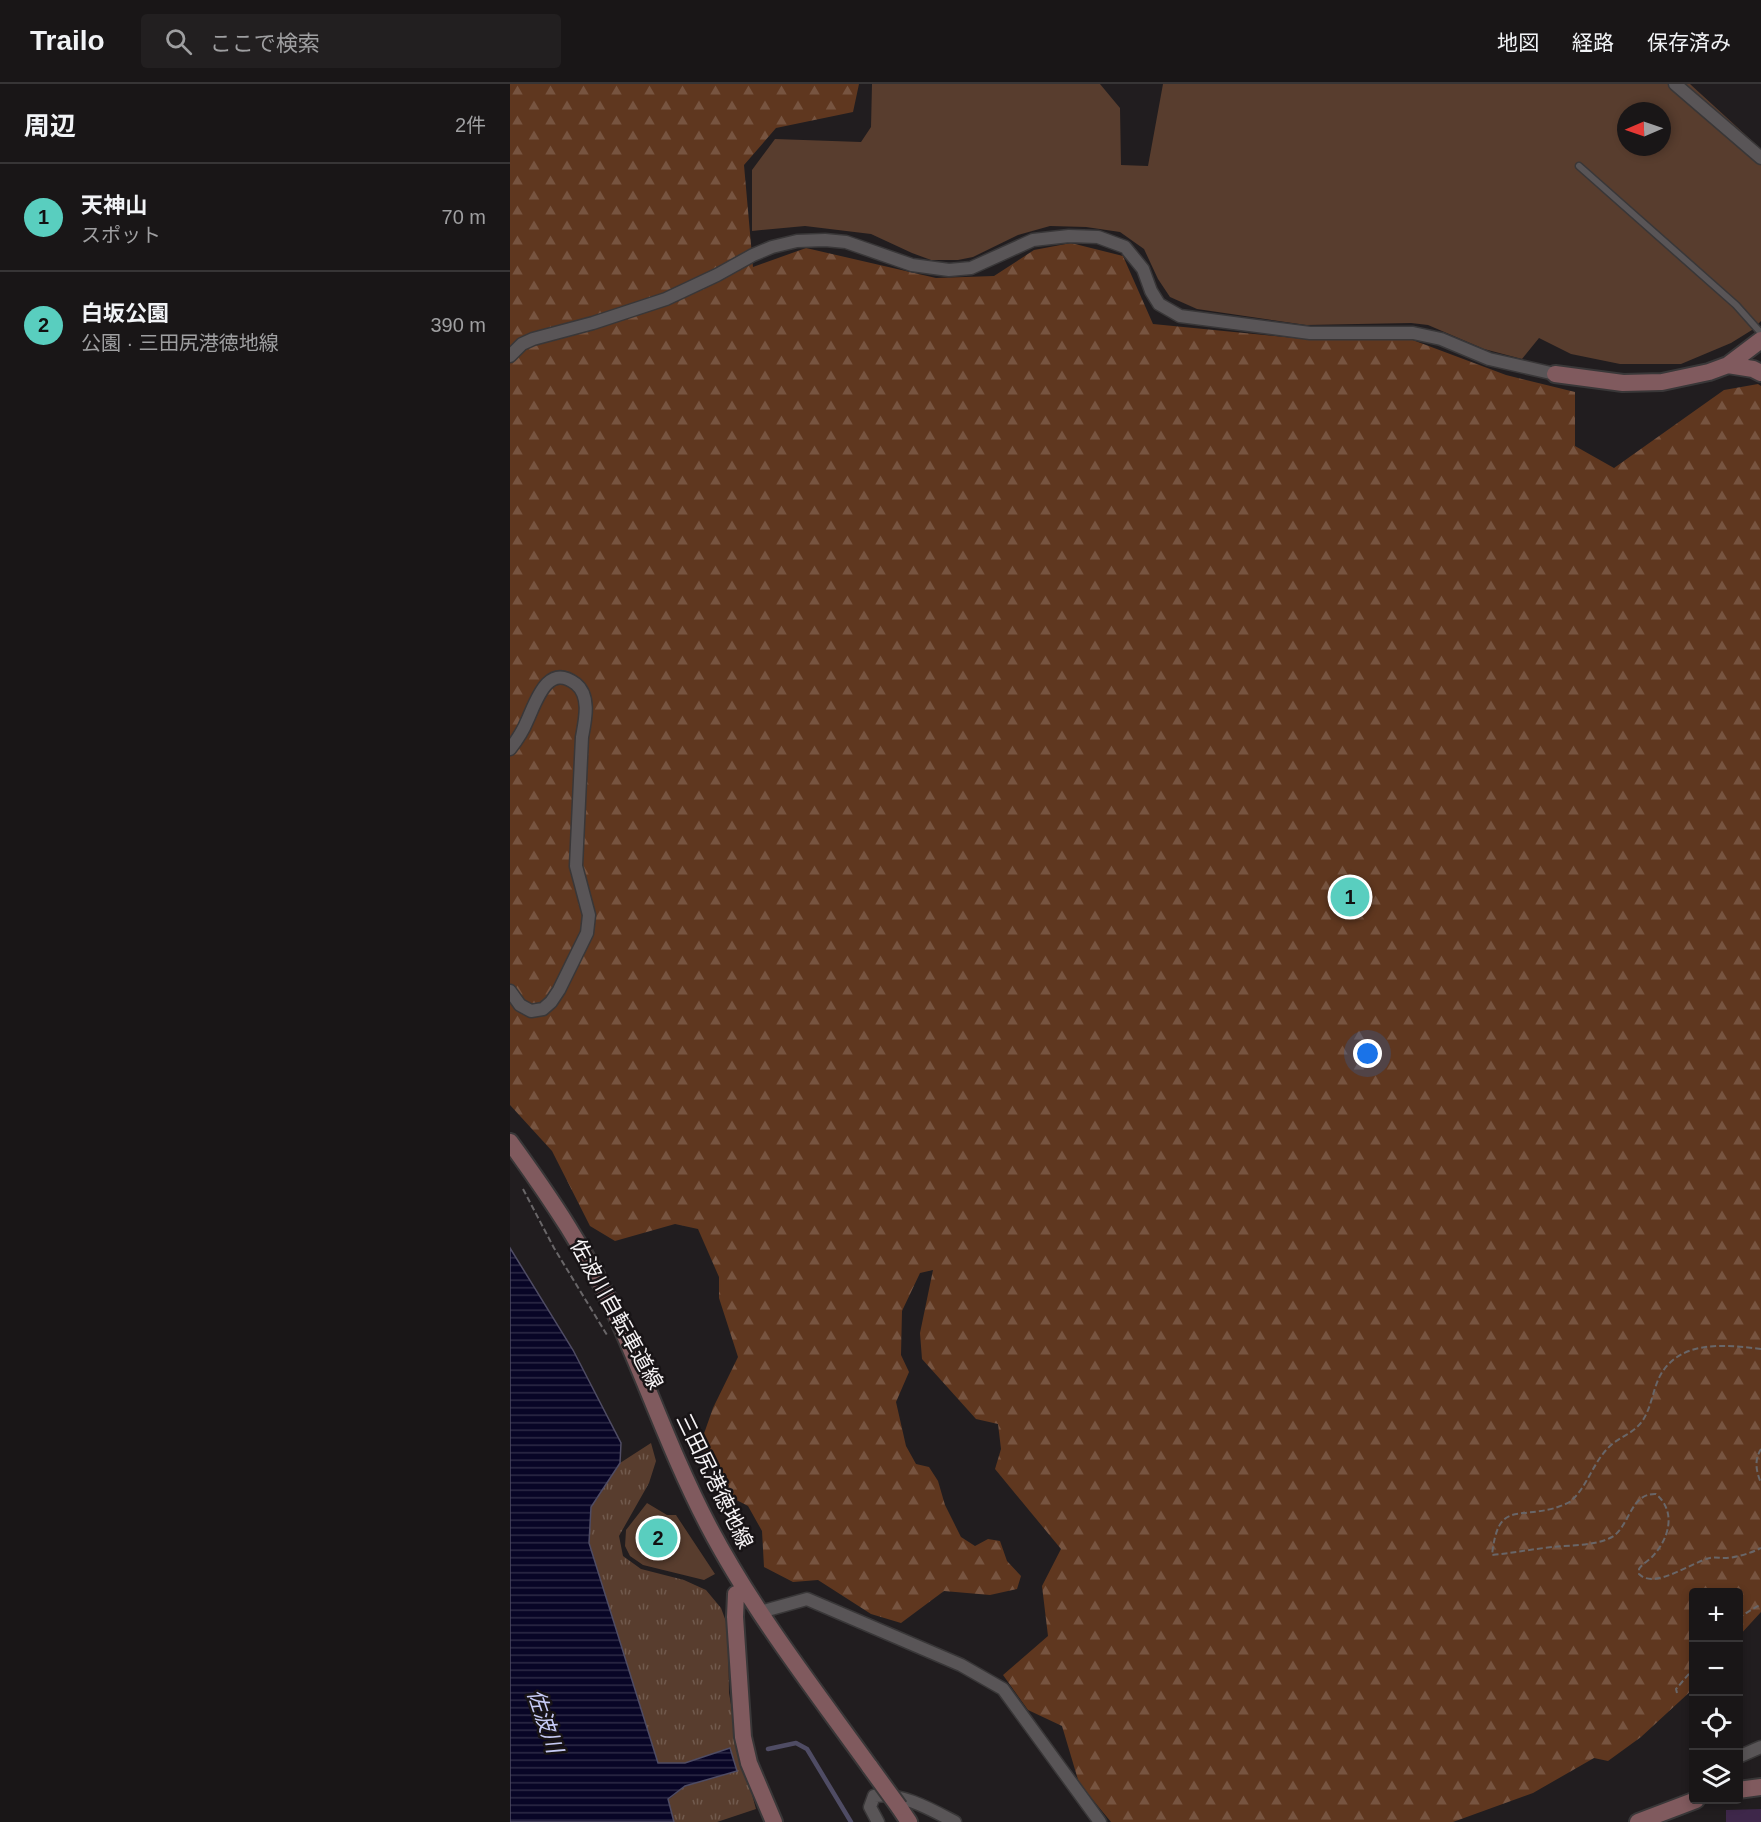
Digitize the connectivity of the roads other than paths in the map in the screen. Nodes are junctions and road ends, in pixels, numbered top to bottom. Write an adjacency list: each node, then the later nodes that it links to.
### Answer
1 (1675, 84): 2 (street)
2 (1761, 158)
3 (1579, 166): 4 (lane)
4 (1761, 333)
5 (1761, 340): 7 (main road)
6 (510, 356): 9 (street)
7 (1728, 365): 8 (main road); 9 (main road)
8 (1761, 373)
9 (1555, 374)
10 (510, 749): 11 (street)
11 (510, 991)
12 (510, 1142): 13 (main road, 三田尻港徳地線)
13 (739, 1588): 14 (main road, 三田尻港徳地線); 21 (main road)
14 (760, 1612): 23 (main road, 三田尻港徳地線, bridge); 25 (street)
15 (1761, 1747): 16 (street)
16 (1743, 1755)
17 (1761, 1787): 18 (main road)
18 (1743, 1789)
19 (1689, 1803): 20 (main road)
20 (1660, 1817): 26 (main road)
21 (774, 1822)
22 (878, 1822): 24 (street)
23 (909, 1822)
24 (955, 1822)
25 (1100, 1822)
26 (1638, 1822)

